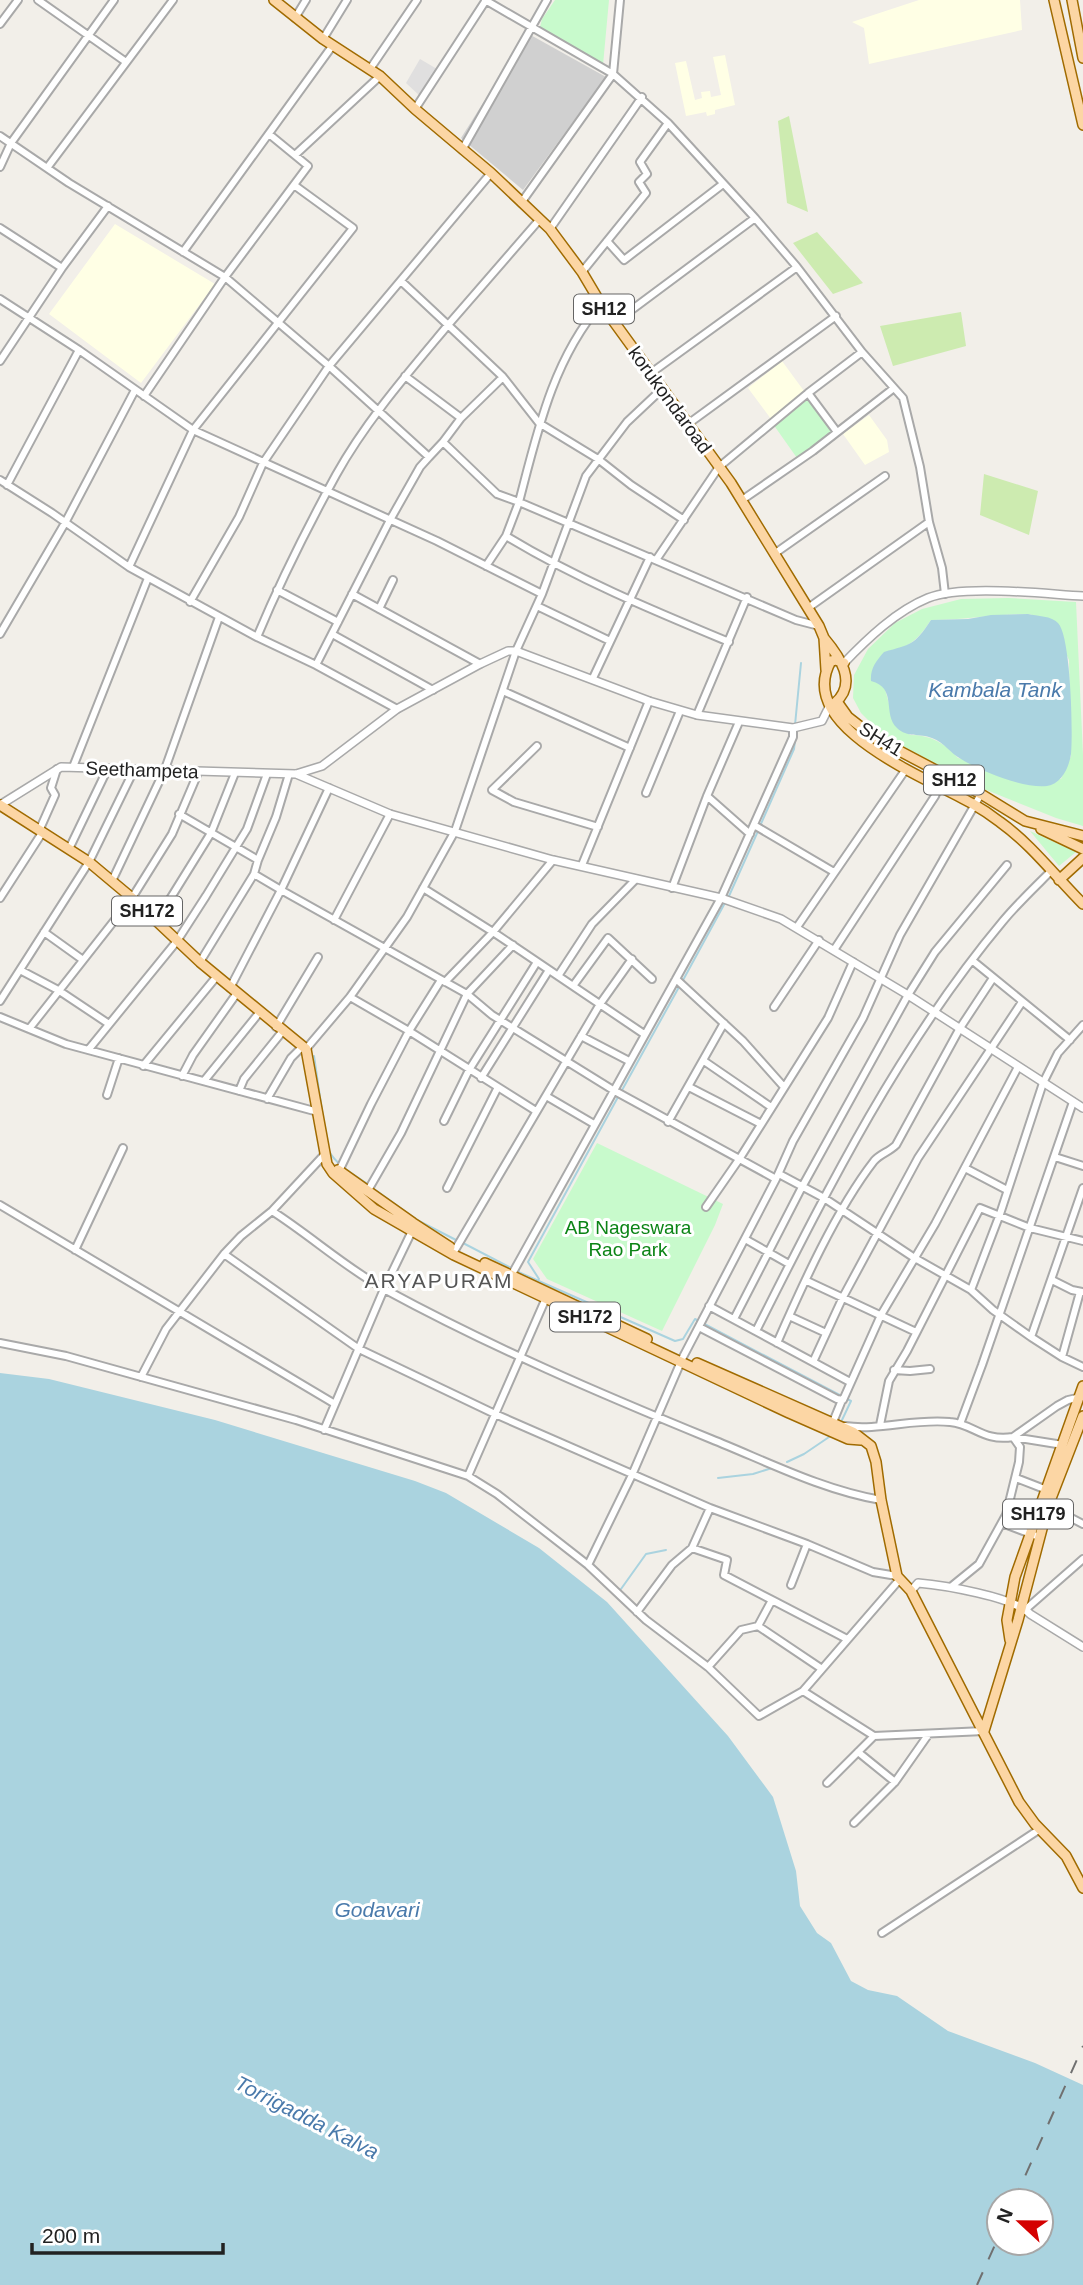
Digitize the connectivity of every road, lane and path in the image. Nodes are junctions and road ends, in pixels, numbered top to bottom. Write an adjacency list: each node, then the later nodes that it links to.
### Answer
1 (18, 0): 15 (street)
2 (38, 0): 17 (street)
3 (114, 0): 17 (street)
4 (173, 0): 23 (street)
5 (274, 0): 14 (main road, korukondaroad / SH12)
6 (306, 0): 14 (street)
7 (347, 0): 18 (street)
8 (417, 0): 24 (street)
9 (485, 0): 16 (street); 28 (street)
10 (547, 0): 16 (street)
11 (620, 0): 25 (street)
12 (1055, 0): 21 (main road)
13 (1072, 0): 19 (main road)
14 (295, 18): 18 (main road, korukondaroad / SH12)
15 (0, 24)
16 (530, 27): 25 (street); 34 (street)
17 (88, 36): 23 (street); 33 (street)
18 (323, 39): 20 (main road, korukondaroad / SH12)
19 (1082, 41): 21 (street); 22 (main road)
20 (333, 45): 24 (main road, korukondaroad / SH12); 31 (street)
21 (1068, 55): 30 (main road)
22 (1083, 58)
23 (125, 62): 37 (street)
24 (370, 69): 26 (main road, korukondaroad / SH12)
25 (613, 74): 27 (street); 41 (street)
26 (380, 76): 28 (main road, korukondaroad / SH12); 35 (street)
27 (642, 97): 29 (street); 46 (street)
28 (415, 109): 34 (main road, korukondaroad / SH12)
29 (668, 123): 40 (street); 47 (street)
30 (1083, 125)
31 (269, 134): 35 (street); 48 (street)
32 (0, 136): 33 (street)
33 (11, 143): 36 (street); 37 (street)
34 (462, 150): 38 (main road, korukondaroad / SH12)
35 (295, 155): 39 (street)
36 (0, 167)
37 (47, 168): 42 (street)
38 (491, 173): 41 (main road, korukondaroad / SH12); 53 (street)
39 (294, 184): 52 (street); 58 (street)
40 (723, 184): 43 (street); 47 (street)
41 (521, 203): 44 (main road, korukondaroad / SH12)
42 (108, 206): 48 (street); 50 (street)
43 (755, 218): 49 (street); 59 (street)
44 (540, 219): 46 (main road, korukondaroad / SH12); 60 (street)
45 (0, 228): 50 (street)
46 (550, 229): 51 (main road, korukondaroad / SH12)
47 (607, 241): 51 (street)
48 (183, 252): 52 (street)
49 (797, 267): 56 (street); 65 (street)
50 (62, 268): 57 (street)
51 (582, 272): 55 (main road, korukondaroad / SH12)
52 (225, 277): 58 (street); 72 (street)
53 (401, 281): 60 (street); 64 (street)
54 (0, 299): 57 (street)
55 (601, 304): 59 (main road, korukondaroad / SH12); 75 (street)
56 (836, 316): 62 (street); 76 (street)
57 (27, 317): 61 (street); 63 (street)
58 (277, 321): 64 (street); 77 (street)
59 (614, 323): 65 (main road, korukondaroad / SH12)
60 (448, 326): 66 (street); 67 (street)
61 (79, 350): 70 (street); 86 (street)
62 (862, 352): 68 (street); 71 (street)
63 (0, 360)
64 (329, 366): 73 (street); 82 (street)
65 (651, 373): 69 (main road, korukondaroad / SH12)
66 (405, 376): 73 (street); 74 (street)
67 (503, 377): 74 (street); 75 (street)
68 (894, 388): 78 (street); 92 (street)
69 (662, 389): 76 (main road, korukondaroad / SH12); 81 (street)
70 (135, 390): 72 (street); 93 (street)
71 (808, 393): 78 (street); 83 (street)
72 (144, 396): 77 (street)
73 (378, 412): 80 (street); 87 (street)
74 (461, 418): 79 (street)
75 (540, 423): 81 (street); 89 (street)
76 (688, 424): 83 (main road, korukondaroad / SH12)
77 (192, 430): 82 (street); 100 (street)
78 (837, 432): 88 (street)
79 (443, 442): 80 (street); 89 (street)
80 (429, 457): 90 (street)
81 (598, 459): 91 (street); 94 (street)
82 (263, 463): 87 (street); 109 (street)
83 (719, 467): 88 (main road, korukondaroad / SH12); 91 (street)
84 (885, 476): 96 (street)
85 (0, 480): 86 (street)
86 (7, 485): 93 (street)
87 (328, 492): 90 (street); 103 (street)
88 (741, 500): 96 (main road, korukondaroad / SH12)
89 (519, 502): 94 (street); 95 (street)
90 (390, 520): 99 (street); 104 (street)
91 (684, 520): 97 (street)
92 (929, 522): 106 (street); 112 (street)
93 (65, 523): 100 (street); 117 (street)
94 (569, 523): 97 (street); 98 (street)
95 (506, 536): 98 (street); 99 (street)
96 (775, 554): 112 (main road, korukondaroad / SH12)
97 (653, 558): 108 (street); 110 (street)
98 (553, 565): 105 (street); 110 (street)
99 (486, 566): 105 (street)
100 (129, 567): 101 (street)
101 (148, 578): 109 (street); 140 (street)
102 (393, 580): 113 (street)
103 (277, 590): 115 (street); 119 (street)
104 (352, 594): 113 (street); 115 (street)
105 (542, 594): 111 (street)
106 (945, 594): 107 (street); 124 (street)
107 (1083, 596)
108 (747, 597): 116 (street); 122 (street)
109 (190, 601): 114 (street)
110 (629, 601): 121 (street); 122 (street)
111 (537, 606): 121 (street); 123 (street)
112 (808, 608): 116 (main road, korukondaroad / SH12)
113 (379, 609): 125 (street)
114 (219, 617): 119 (street); 142 (street)
115 (338, 622): 118 (street)
116 (819, 626): 120 (main road, korukondaroad / SH12)
117 (0, 634)
118 (332, 634): 126 (street); 129 (street)
119 (257, 637): 126 (street)
120 (824, 638): 124 (main road, SH12); 127 (main road, korukondaroad / SH12)
121 (610, 641): 128 (street)
122 (729, 642): 135 (street)
123 (516, 651): 125 (street); 128 (street); 130 (street)
124 (844, 663): 127 (main road); 132 (main road)
125 (480, 664): 129 (street)
126 (316, 665): 133 (street)
127 (826, 670): 132 (main road, korukondaroad / SH12)
128 (593, 678): 131 (street)
129 (433, 690): 133 (street)
130 (503, 691): 139 (street); 163 (street)
131 (649, 701): 134 (street); 139 (street)
132 (834, 704): 137 (street); 143 (main road); 150 (main road, SH41 / SH12)
133 (397, 709): 149 (street)
134 (680, 711): 135 (street); 153 (street)
135 (697, 715): 136 (street)
136 (739, 722): 137 (street); 155 (street)
137 (795, 727): 161 (street)
138 (537, 746): 162 (street)
139 (630, 748): 162 (street)
140 (73, 767): 141 (street, Seethampeta); 144 (street, Seethampeta)
141 (58, 768): 156 (street, Seethampeta); 164 (street)
142 (165, 769): 145 (street, Seethampeta); 146 (street, Seethampeta); 182 (street)
143 (906, 769): 151 (main road); 178 (street)
144 (107, 770): 145 (street, Seethampeta); 169 (street)
145 (134, 770): 174 (street)
146 (198, 773): 147 (street, Seethampeta); 158 (street)
147 (235, 773): 148 (street, Seethampeta); 165 (street)
148 (267, 774): 149 (street, Seethampeta); 168 (street)
149 (293, 774): 152 (street); 172 (street)
150 (944, 775): 151 (street); 154 (main road, SH41 / SH12)
151 (939, 786): 157 (main road); 199 (street)
152 (329, 789): 159 (street); 185 (street)
153 (646, 793)
154 (981, 794): 157 (street); 160 (main road, SH41 / SH12)
155 (707, 796): 166 (street); 184 (street)
156 (0, 805): 164 (main road, SH172)
157 (975, 805): 177 (main road); 211 (street)
158 (179, 814): 165 (street); 187 (street)
159 (390, 814): 163 (street); 191 (street)
160 (1025, 821): 167 (main road, SH41 / SH12); 170 (main road, SH12)
161 (754, 825): 166 (street); 178 (street)
162 (598, 828): 175 (street)
163 (455, 831): 173 (street); 183 (street)
164 (40, 832): 169 (main road, SH172); 186 (street)
165 (211, 833): 168 (street); 190 (street)
166 (750, 834): 188 (street)
167 (1083, 836)
168 (236, 847): 172 (street); 196 (street)
169 (69, 849): 174 (main road, SH172)
170 (1083, 849)
171 (1083, 858): 181 (main road)
172 (258, 860): 179 (street)
173 (553, 860): 175 (street); 193 (street)
174 (89, 862): 182 (main road, SH172); 194 (street)
175 (582, 865): 180 (street)
176 (1007, 865): 220 (street)
177 (1051, 871): 181 (main road); 203 (street)
178 (834, 872): 192 (street)
179 (254, 874): 185 (street); 204 (street)
180 (636, 879): 184 (street); 210 (street)
181 (1059, 880): 189 (main road)
182 (112, 881): 187 (main road, SH172)
183 (423, 888): 193 (street); 198 (street)
184 (672, 888): 188 (street)
185 (281, 890): 191 (street); 218 (street)
186 (0, 898)
187 (132, 898): 190 (main road, SH172); 202 (street)
188 (721, 898): 192 (street); 214 (street)
189 (1083, 904)
190 (157, 920): 196 (main road, SH172)
191 (334, 920): 198 (street)
192 (797, 927): 195 (street)
193 (493, 932): 197 (street); 215 (street)
194 (44, 933): 202 (street); 207 (street)
195 (819, 940): 199 (street); 225 (street)
196 (177, 941): 204 (main road, SH172); 231 (street)
197 (513, 945): 205 (street); 219 (street)
198 (385, 949): 215 (street); 221 (street)
199 (834, 950): 206 (street)
200 (318, 957): 236 (street)
201 (632, 959): 213 (street); 216 (street); 224 (street)
202 (83, 960): 217 (street)
203 (972, 961): 212 (street); 227 (street)
204 (200, 962): 209 (main road, SH172)
205 (537, 962): 208 (street); 229 (street)
206 (853, 962): 211 (street); 257 (street)
207 (20, 970): 217 (street); 222 (street)
208 (549, 970): 210 (street); 233 (street)
209 (217, 976): 218 (main road, SH172); 249 (street)
210 (558, 976): 216 (street)
211 (880, 978): 220 (street); 280 (street)
212 (993, 978): 223 (street); 234 (street)
213 (652, 979)
214 (676, 979): 230 (street); 238 (street)
215 (443, 981): 219 (street); 237 (street)
216 (573, 986): 224 (street)
217 (58, 990): 231 (street); 235 (street)
218 (233, 990): 226 (main road, SH172); 252 (street)
219 (467, 993): 229 (street); 244 (street)
220 (908, 995): 227 (street); 281 (street)
221 (350, 997): 237 (street); 241 (street)
222 (0, 1001)
223 (1022, 1002): 240 (street); 242 (street)
224 (600, 1004): 238 (street); 239 (street)
225 (774, 1007)
226 (258, 1013): 236 (main road, SH172); 254 (street)
227 (935, 1013): 234 (street); 286 (street)
228 (0, 1017): 235 (street)
229 (500, 1020): 233 (street); 251 (street)
230 (724, 1023): 246 (street); 257 (street)
231 (109, 1024): 243 (street)
232 (1083, 1025): 240 (street)
233 (512, 1027): 247 (street); 253 (street)
234 (960, 1028): 242 (street); 289 (street)
235 (29, 1029): 243 (street)
236 (279, 1029): 241 (main road, SH172); 260 (street)
237 (409, 1031): 244 (street); 279 (street)
238 (644, 1034): 248 (street)
239 (581, 1036): 247 (street); 248 (street)
240 (1070, 1040): 255 (street)
241 (304, 1048): 263 (street); 268 (main road)
242 (989, 1048): 250 (street); 294 (street)
243 (89, 1049): 245 (street)
244 (439, 1051): 251 (street); 285 (street)
245 (119, 1058): 249 (street); 261 (street)
246 (704, 1060): 256 (street); 265 (street)
247 (566, 1061): 259 (street); 262 (street)
248 (629, 1062): 259 (street)
249 (144, 1066): 252 (street)
250 (1018, 1068): 255 (street); 278 (street)
251 (469, 1070): 253 (street); 269 (street)
252 (182, 1076): 254 (street)
253 (481, 1078): 258 (street)
254 (204, 1082): 260 (street)
255 (1043, 1083): 264 (street); 284 (street)
256 (689, 1087): 270 (street); 272 (street)
257 (783, 1087): 265 (street)
258 (497, 1089): 267 (street); 282 (street)
259 (613, 1090): 270 (street); 271 (street)
260 (239, 1091): 263 (street)
261 (107, 1095)
262 (546, 1096): 267 (street); 271 (street)
263 (267, 1099): 268 (street)
264 (1073, 1102): 266 (street); 274 (street)
265 (771, 1107): 272 (street)
266 (1083, 1108)
267 (536, 1111): 299 (street)
268 (318, 1112): 276 (main road)
269 (444, 1121)
270 (668, 1122): 275 (street)
271 (594, 1124): 304 (street)
272 (761, 1124): 275 (street)
273 (123, 1148): 298 (street)
274 (1055, 1157): 277 (street); 292 (street)
275 (740, 1158): 280 (street); 288 (street)
276 (326, 1159): 279 (main road, SH172); 290 (street); 293 (main road, SH172)
277 (1083, 1166)
278 (965, 1168): 284 (street); 302 (street)
279 (340, 1171): 285 (main road, SH172)
280 (777, 1177): 281 (street); 296 (street)
281 (802, 1187): 286 (street); 300 (street)
282 (447, 1188)
283 (1083, 1188): 295 (street)
284 (1007, 1190): 291 (street)
285 (368, 1192): 299 (main road, SH172)
286 (824, 1198): 289 (street); 303 (street)
287 (0, 1205): 298 (street)
288 (706, 1206)
289 (843, 1210): 294 (street); 307 (street)
290 (272, 1211): 301 (street); 308 (street)
291 (1000, 1214): 292 (street); 305 (street); 309 (street)
292 (1030, 1228): 295 (street); 315 (street)
293 (412, 1231): 308 (street); 312 (main road, SH172)
294 (877, 1232): 302 (street); 311 (street)
295 (1067, 1237): 297 (street); 306 (street)
296 (745, 1239): 300 (street); 313 (street)
297 (1083, 1241)
298 (75, 1250): 314 (street)
299 (455, 1250): 304 (main road, SH172)
300 (770, 1252): 303 (street); 318 (street)
301 (224, 1254): 314 (street); 326 (street)
302 (913, 1257): 305 (street); 316 (street)
303 (789, 1264): 320 (street)
304 (512, 1275): 329 (main road, SH172)
305 (946, 1277): 309 (street); 321 (street)
306 (1052, 1280): 310 (street); 323 (street)
307 (807, 1281): 311 (street); 317 (street)
308 (384, 1289): 326 (street); 327 (street)
309 (971, 1290): 315 (street)
310 (1082, 1292): 328 (street)
311 (843, 1297): 316 (street); 322 (street)
312 (546, 1298): 327 (street); 329 (main road, SH172)
313 (709, 1307): 318 (street); 319 (street)
314 (179, 1310): 334 (street); 339 (street)
315 (999, 1314): 323 (street); 344 (street)
316 (881, 1315): 321 (street); 335 (street)
317 (789, 1316): 322 (street); 325 (street)
318 (734, 1319): 320 (street)
319 (699, 1327): 329 (street); 338 (street)
320 (756, 1331): 325 (street)
321 (916, 1332): 333 (street)
322 (826, 1334): 330 (street)
323 (1031, 1337): 328 (street)
324 (0, 1343): 334 (street)
325 (777, 1343): 330 (street)
326 (359, 1349): 339 (street); 340 (street)
327 (519, 1357): 340 (street); 341 (street)
328 (1062, 1357): 331 (street)
329 (682, 1359): 341 (street); 343 (main road, SH172); 348 (main road, SH172)
330 (813, 1362): 335 (street)
331 (1083, 1367)
332 (930, 1369): 333 (street)
333 (894, 1370): 345 (street)
334 (141, 1377): 346 (street)
335 (850, 1382): 338 (street)
336 (1083, 1386): 337 (main road, SH179)
337 (1081, 1397): 347 (street); 349 (main road, SH179)
338 (842, 1400): 343 (street)
339 (335, 1404): 346 (street)
340 (495, 1414): 350 (street); 351 (street)
341 (656, 1417): 350 (street); 354 (street)
342 (1082, 1420): 349 (main road, SH179)
343 (835, 1423): 345 (street); 348 (main road, SH172)
344 (960, 1424): 345 (street); 347 (street)
345 (880, 1425)
346 (324, 1430): 351 (street)
347 (1013, 1437): 349 (street); 352 (street)
348 (861, 1440): 354 (main road, SH172)
349 (1067, 1445): 353 (main road, SH179)
350 (632, 1475): 356 (street); 363 (street)
351 (468, 1476): 363 (street)
352 (1016, 1478): 353 (street); 357 (street)
353 (1050, 1491): 355 (main road, SH179); 359 (main road, SH179)
354 (881, 1500): 364 (main road, SH172)
355 (1048, 1506): 358 (street); 359 (main road, SH179)
356 (710, 1508): 360 (street); 361 (street)
357 (1002, 1523): 359 (street); 366 (street)
358 (1083, 1524)
359 (1035, 1536): 369 (main road, SH179); 370 (main road, SH179)
360 (807, 1544): 364 (street); 365 (street)
361 (692, 1548): 368 (street); 371 (street)
362 (1083, 1559): 370 (street)
363 (588, 1565): 371 (street)
364 (899, 1577): 367 (main road); 373 (street)
365 (791, 1585)
366 (952, 1586): 367 (street); 369 (street)
367 (911, 1591): 379 (main road)
368 (772, 1600): 372 (street); 373 (street)
369 (1010, 1603): 370 (street); 374 (main road, SH179)
370 (1023, 1608): 374 (main road, SH179); 375 (street)
371 (637, 1612): 376 (street)
372 (758, 1626): 376 (street); 377 (street)
373 (848, 1639): 377 (street)
374 (1011, 1645): 379 (main road, SH179)
375 (1083, 1647)
376 (708, 1667): 378 (street)
377 (822, 1669): 378 (street)
378 (803, 1691): 381 (street)
379 (984, 1731): 380 (street); 386 (main road)
380 (928, 1735): 381 (street); 383 (street)
381 (874, 1736): 382 (street)
382 (858, 1752): 383 (street); 384 (street)
383 (895, 1782): 385 (street)
384 (827, 1783)
385 (854, 1823)
386 (1040, 1829): 387 (main road); 388 (street)
387 (1083, 1888)
388 (882, 1933)

